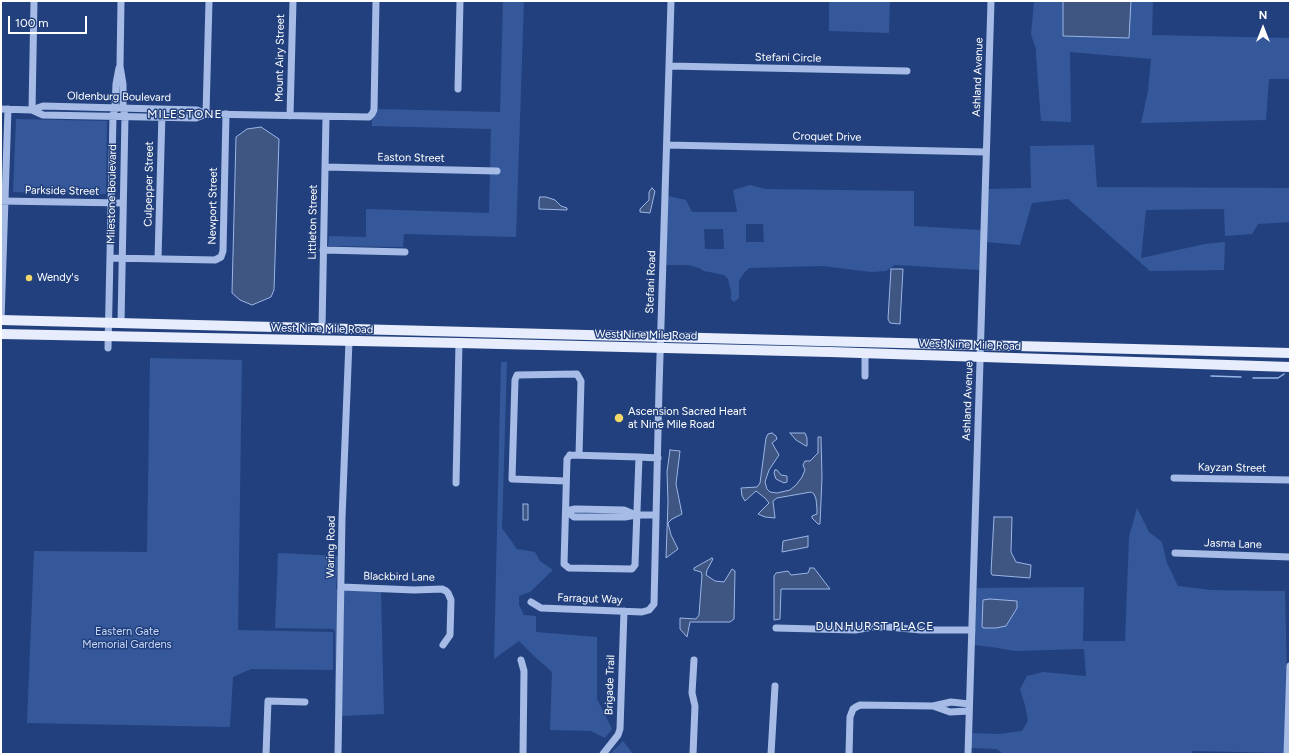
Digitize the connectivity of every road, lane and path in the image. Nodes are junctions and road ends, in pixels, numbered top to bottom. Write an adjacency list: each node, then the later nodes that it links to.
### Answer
1 (34, 1): 17 (street)
2 (121, 1): 9 (street, Milestone Boulevard)
3 (209, 1): 18 (street)
4 (293, 1): 22 (street, Mount Airy Street)
5 (376, 1): 23 (street, Oldenburg Boulevard)
6 (460, 1): 12 (street)
7 (671, 1): 10 (street, Stefani Road)
8 (991, 1): 26 (street, Ashland Avenue)
9 (120, 66): 13 (street, Milestone Boulevard); 14 (street, Milestone Boulevard)
10 (669, 66): 11 (street, Stefani Circle); 25 (street, Stefani Road)
11 (907, 71)
12 (458, 89)
13 (115, 108): 14 (street, Oldenburg Boulevard); 17 (street, Oldenburg Boulevard); 20 (street, Milestone Boulevard)
14 (123, 108): 16 (street, Oldenburg Boulevard); 21 (street, Milestone Boulevard)
15 (4, 109): 17 (street, Oldenburg Boulevard); 29 (street)
16 (162, 109): 18 (street, Oldenburg Boulevard); 24 (street, Culpepper Street)
17 (32, 110): 20 (street, Oldenburg Boulevard)
18 (206, 114): 19 (street, Oldenburg Boulevard); 24 (street, Oldenburg Boulevard)
19 (226, 114): 22 (street, Oldenburg Boulevard); 36 (street, Newport Street)
20 (113, 116): 21 (street, Oldenburg Boulevard); 30 (street, Milestone Boulevard)
21 (125, 116): 24 (street, Oldenburg Boulevard); 31 (street, Milestone Boulevard)
22 (290, 116): 23 (street, Oldenburg Boulevard)
23 (326, 116): 27 (street, Littleton Street)
24 (162, 117): 36 (street, Culpepper Street)
25 (667, 145): 26 (street, Croquet Drive); 44 (street, Stefani Road)
26 (986, 152): 50 (street, Ashland Avenue)
27 (325, 167): 28 (street, Easton Street); 32 (street, Littleton Street)
28 (497, 171)
29 (3, 201): 30 (street, Parkside Street); 37 (street)
30 (111, 203): 31 (street, Parkside Street); 34 (street, Milestone Boulevard)
31 (123, 203): 35 (street, Milestone Boulevard)
32 (323, 250): 33 (street); 40 (street, Littleton Street)
33 (404, 252)
34 (110, 258): 35 (street, Newport Street); 41 (street, Milestone Boulevard)
35 (122, 258): 36 (street, Newport Street); 38 (street, Milestone Boulevard)
36 (158, 259)
37 (1, 320): 41 (main road, West Nine Mile Road)
38 (121, 323): 39 (main road, West Nine Mile Road); 41 (main road)
39 (203, 325): 40 (main road, West Nine Mile Road); 41 (main road)
40 (322, 328): 42 (main road, West Nine Mile Road); 45 (main road)
41 (108, 330): 43 (main road, West Nine Mile Road); 45 (main road, West Nine Mile Road); 51 (street, Milestone Boulevard)
42 (449, 331): 44 (main road, West Nine Mile Road); 47 (main road)
43 (1, 334)
44 (661, 336): 46 (main road, West Nine Mile Road); 49 (main road); 52 (street, Stefani Road)
45 (216, 338): 47 (main road, West Nine Mile Road)
46 (775, 339): 50 (main road, West Nine Mile Road); 52 (main road)
47 (349, 341): 48 (main road, West Nine Mile Road); 73 (street, Waring Road)
48 (459, 343): 49 (main road, West Nine Mile Road); 67 (street)
49 (548, 345): 52 (main road, West Nine Mile Road)
50 (980, 345): 53 (main road, West Nine Mile Road); 54 (main road); 56 (street, Ashland Avenue)
51 (108, 348)
52 (660, 348): 54 (main road, West Nine Mile Road); 63 (street, Stefani Road)
53 (1098, 348): 55 (main road, West Nine Mile Road); 56 (main road)
54 (865, 353): 56 (main road, West Nine Mile Road); 60 (street)
55 (1290, 353)
56 (980, 357): 58 (main road, West Nine Mile Road); 78 (street, Ashland Avenue)
57 (1290, 360): 58 (main road)
58 (1183, 364): 59 (main road, West Nine Mile Road)
59 (1290, 367)
60 (865, 376)
61 (579, 455): 62 (street); 65 (street); 65 (street)
62 (639, 457): 63 (street); 69 (street)
63 (658, 458): 70 (street, Stefani Road)
64 (1174, 478): 66 (street, Kayzan Street)
65 (566, 480): 68 (street)
66 (1290, 480)
67 (456, 483)
68 (566, 511): 69 (street); 69 (street)
69 (636, 515): 70 (street)
70 (656, 515): 75 (street, Stefani Road)
71 (1174, 554): 72 (street, Jasma Lane)
72 (1290, 557)
73 (342, 587): 79 (street, Blackbird Lane); 87 (street, Waring Road)
74 (531, 602): 76 (street, Farragut Way)
75 (649, 610): 76 (street, Farragut Way)
76 (624, 611): 89 (street, Brigade Trail)
77 (776, 628): 78 (street)
78 (972, 630): 85 (street, Ashland Avenue)
79 (443, 645)
80 (521, 660): 88 (street)
81 (694, 660): 90 (street)
82 (1290, 666): 94 (street)
83 (774, 686): 91 (street)
84 (305, 702): 86 (street)
85 (969, 707): 92 (street); 93 (street, Ashland Avenue)
86 (266, 754)
87 (338, 754)
88 (523, 754)
89 (603, 754)
90 (692, 754)
91 (771, 754)
92 (850, 754)
93 (968, 754)
94 (1287, 754)

